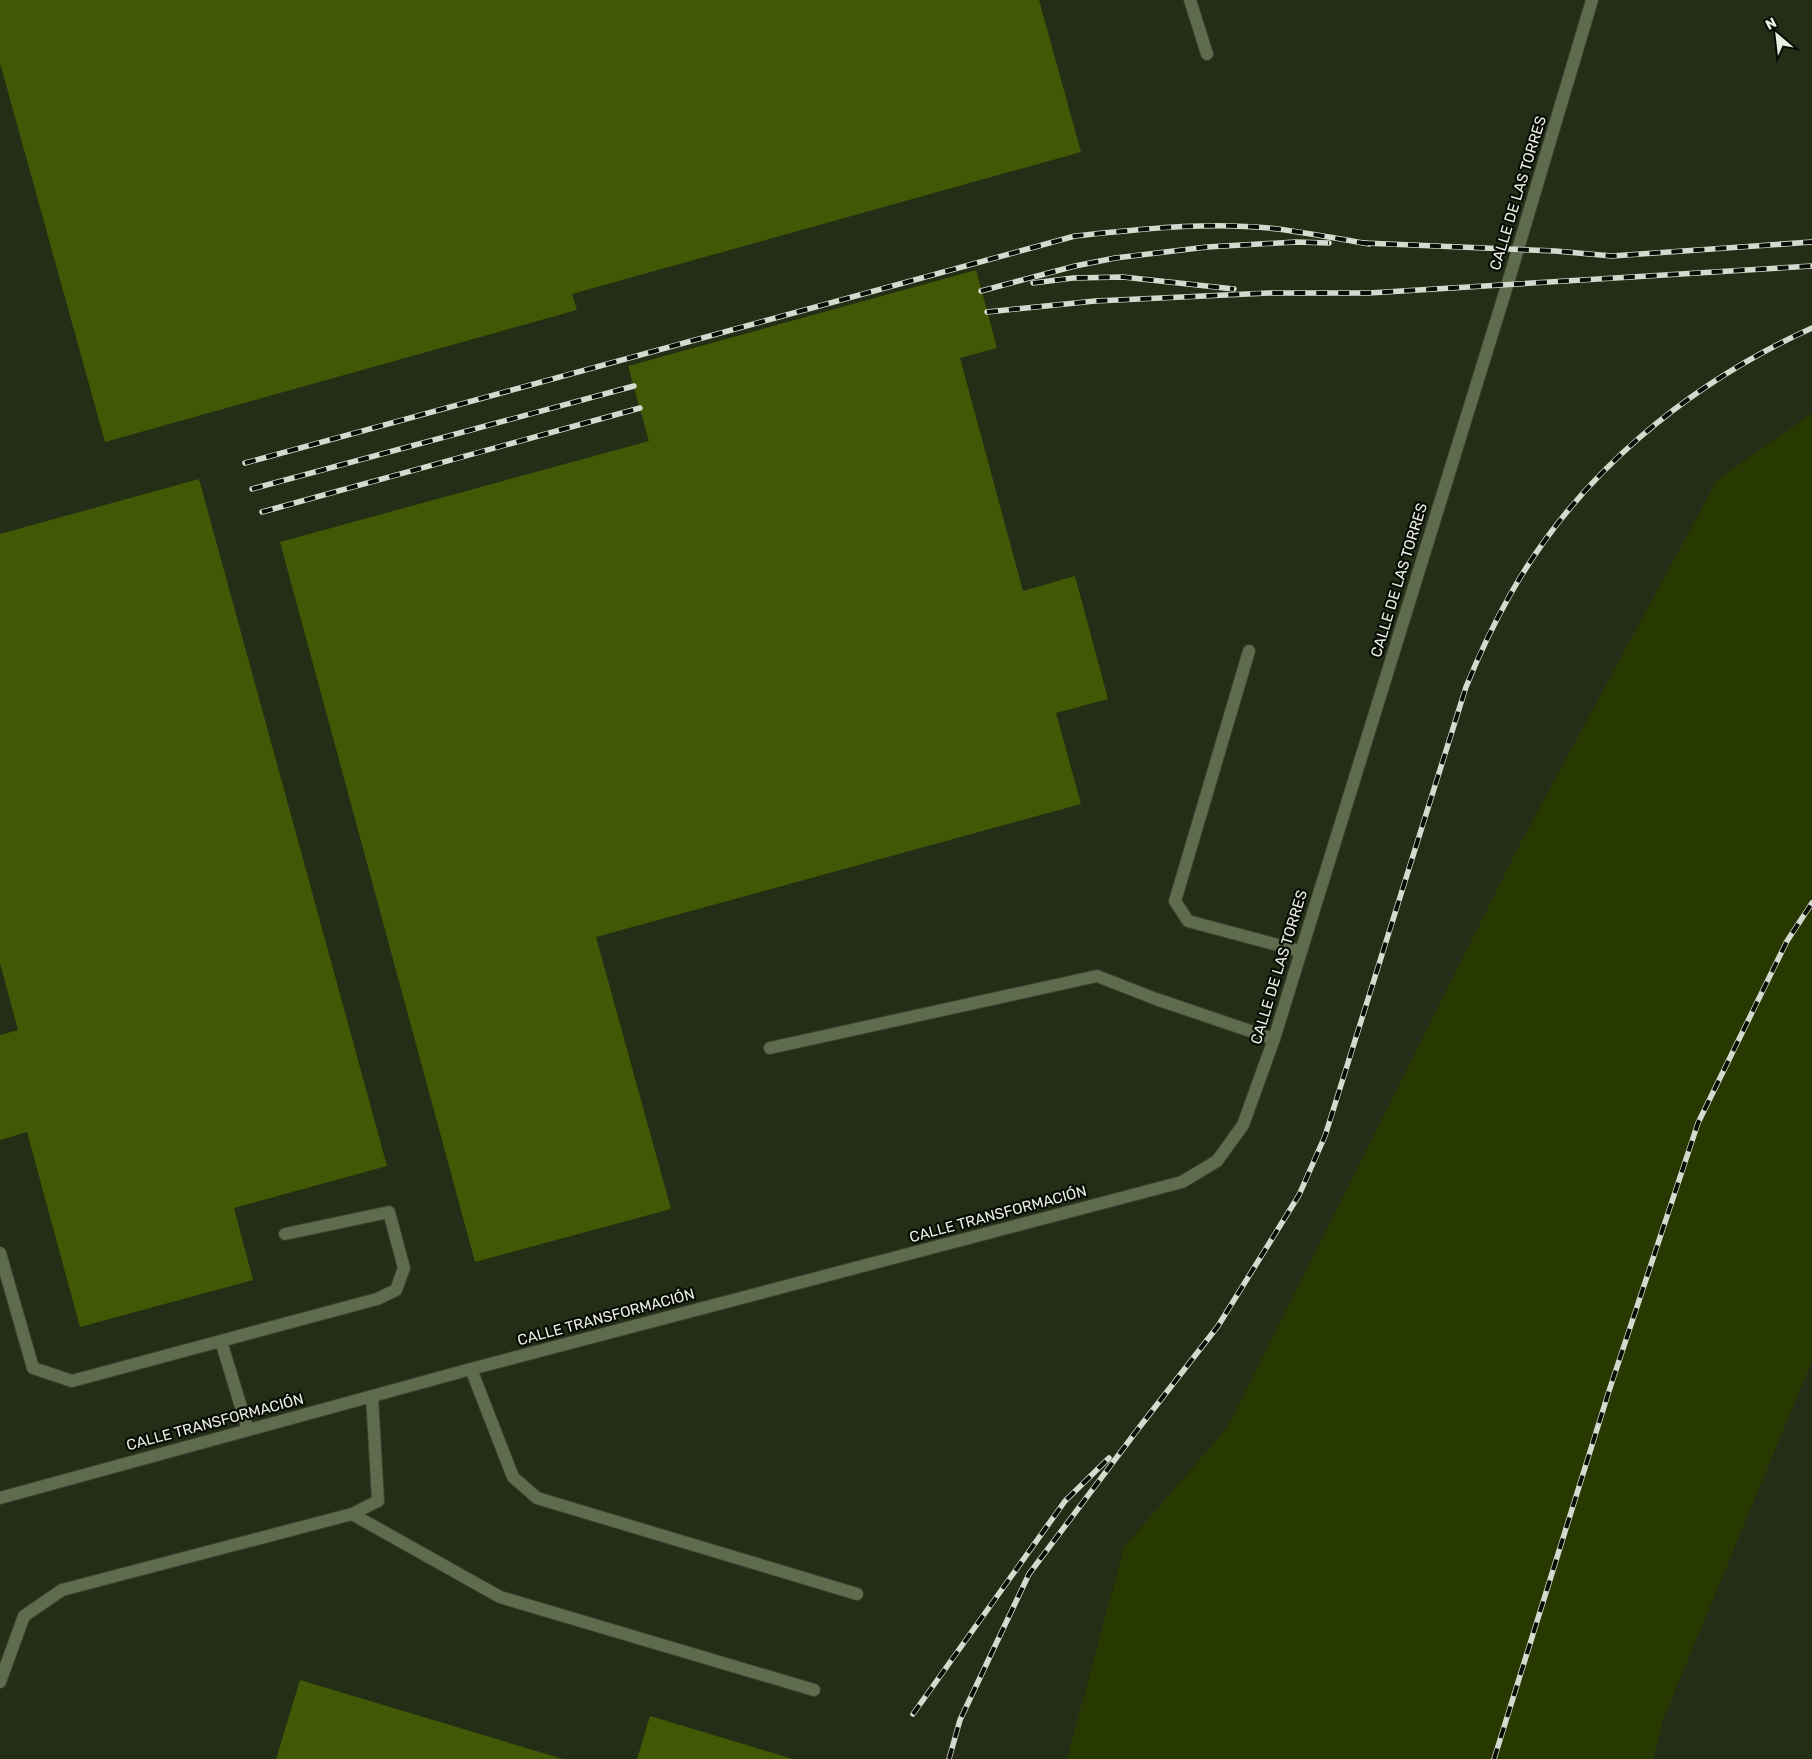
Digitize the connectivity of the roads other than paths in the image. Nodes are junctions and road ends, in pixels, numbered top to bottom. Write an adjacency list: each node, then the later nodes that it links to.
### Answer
1 (1190, 0): 3 (street)
2 (1592, 0): 5 (street, CALLE DE LAS TORRES)
3 (1206, 54)
4 (1249, 651): 5 (street)
5 (1300, 951): 6 (street, CALLE DE LAS TORRES)
6 (1274, 1039): 7 (street); 8 (street, CALLE DE LAS TORRES)
7 (770, 1048)
8 (1217, 1161): 12 (street, CALLE TRANSFORMACIÓN)
9 (285, 1234): 11 (street)
10 (0, 1253): 11 (street)
11 (221, 1341): 14 (street)
12 (471, 1369): 13 (street, CALLE TRANSFORMACIÓN); 17 (street)
13 (372, 1396): 14 (street, CALLE TRANSFORMACIÓN); 16 (street)
14 (248, 1430): 15 (street, CALLE TRANSFORMACIÓN)
15 (0, 1498)
16 (352, 1514): 18 (street); 19 (street)
17 (857, 1594)
18 (0, 1682)
19 (814, 1690)

